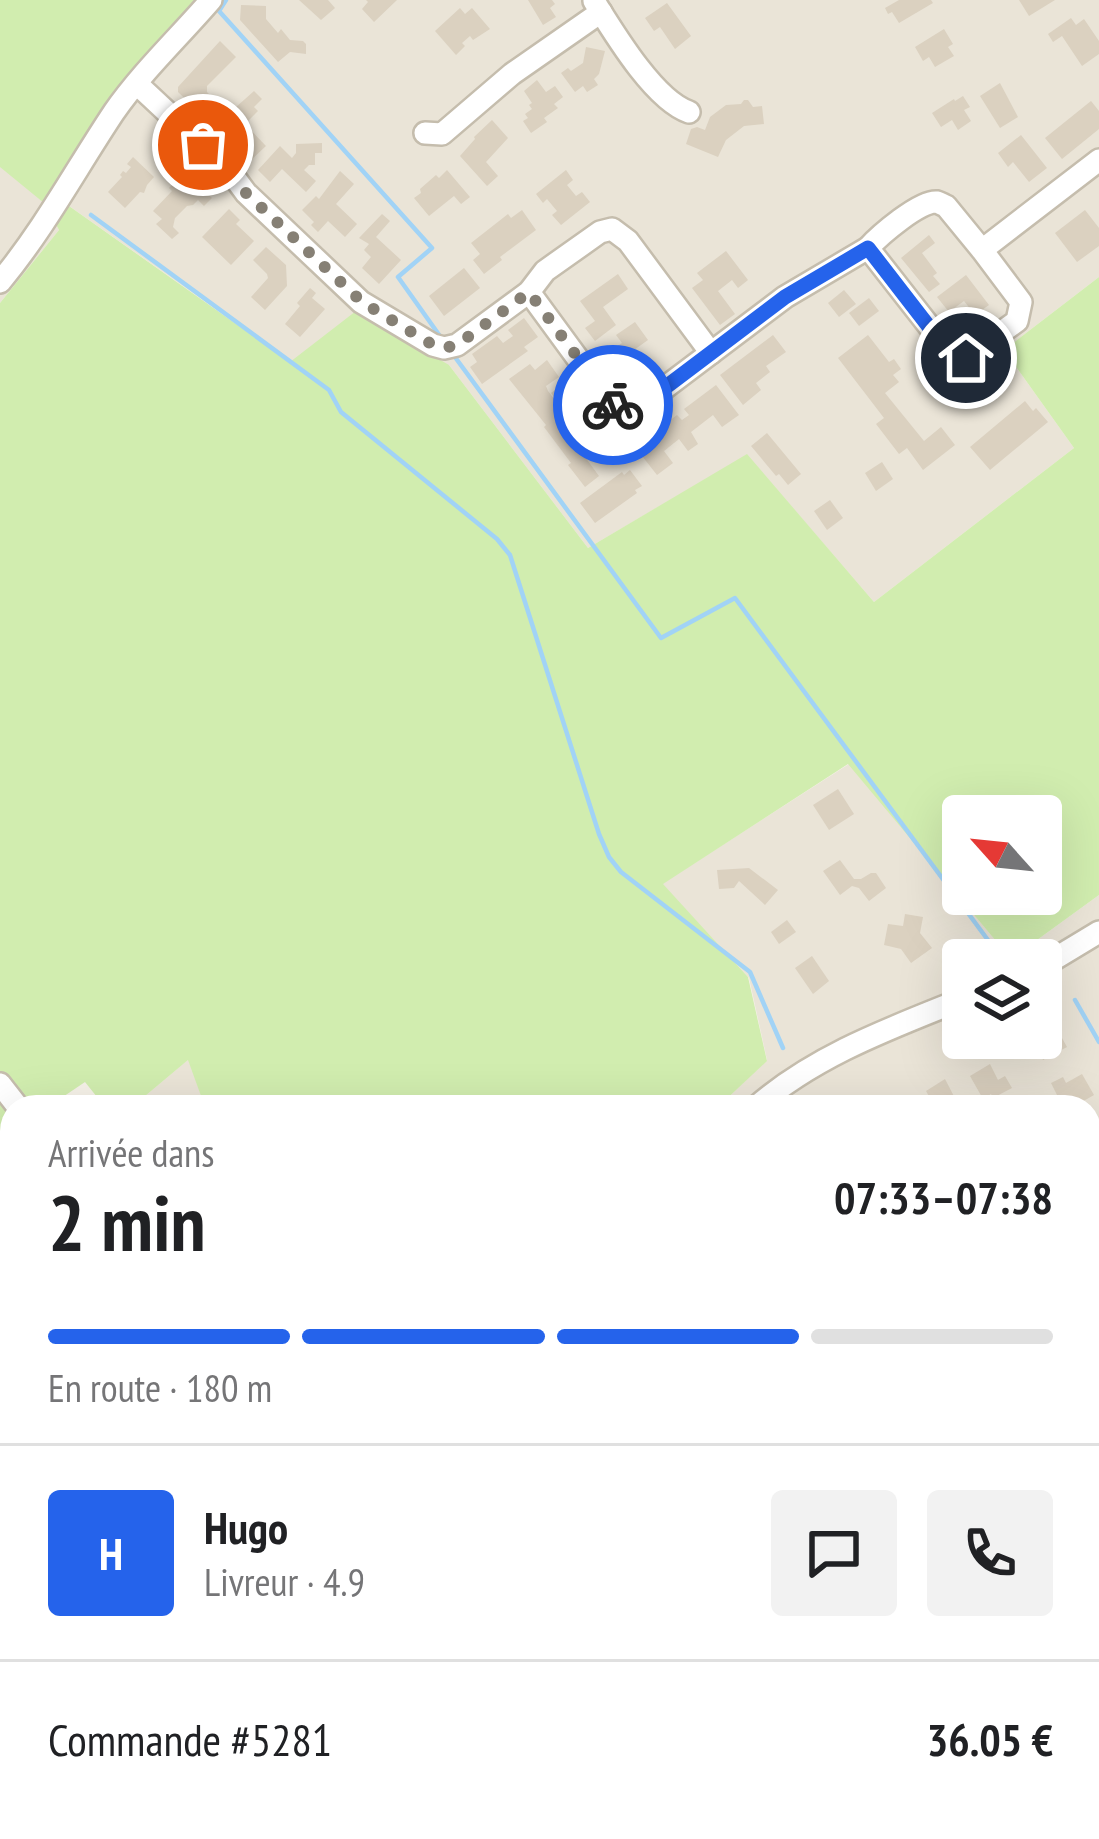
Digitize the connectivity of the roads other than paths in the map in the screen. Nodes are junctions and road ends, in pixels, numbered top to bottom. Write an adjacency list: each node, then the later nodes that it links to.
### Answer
1 (212, 0): 3 (street)
2 (597, 6): 4 (street); 5 (street)
3 (137, 84): 9 (street); 10 (street)
4 (689, 112)
5 (425, 133)
6 (1099, 160): 8 (street)
7 (868, 248): 8 (street); 8 (street); 11 (street)
8 (982, 250)
9 (0, 282)
10 (529, 292): 11 (street); 11 (street)
11 (711, 353)
12 (1099, 932): 13 (street)
13 (1062, 954)
14 (942, 1008): 15 (street)
15 (771, 1095)

